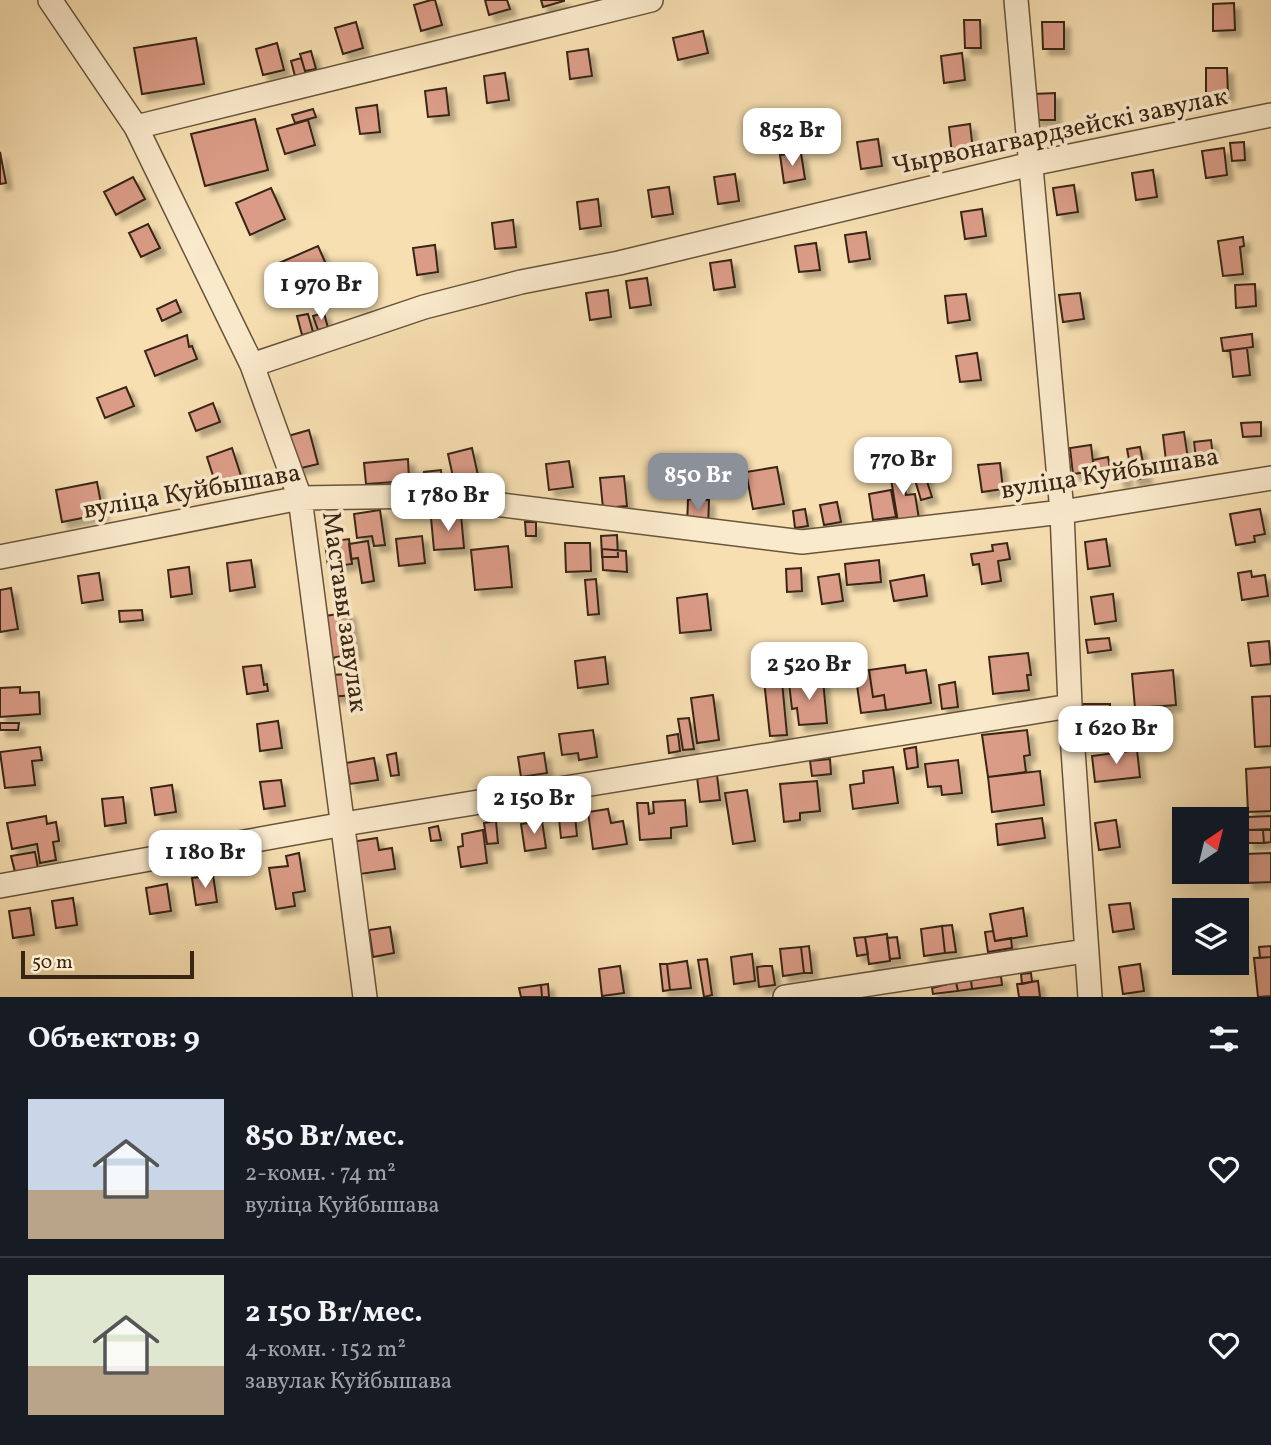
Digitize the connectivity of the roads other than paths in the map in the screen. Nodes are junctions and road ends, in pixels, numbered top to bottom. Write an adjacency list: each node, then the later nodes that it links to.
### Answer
1 (50, 0): 5 (street, Маставы завулак)
2 (651, 0): 5 (street)
3 (1016, 0): 6 (street)
4 (1271, 115): 6 (street, Чырвонагвардзейскі завулак)
5 (136, 127): 7 (street, Маставы завулак)
6 (1031, 164): 7 (street, Чырвонагвардзейскі завулак); 10 (street)
7 (252, 365): 9 (street, Маставы завулак)
8 (1271, 478): 10 (street, вуліца Куйбышава)
9 (300, 498): 10 (street, вуліца Куйбышава); 11 (street, вуліца Куйбышава); 13 (street, Маставы завулак)
10 (1062, 512): 12 (street)
11 (0, 556)
12 (1070, 706): 13 (street); 15 (street)
13 (344, 824): 14 (street); 16 (street, Маставы завулак)
14 (0, 886)
15 (1085, 951): 17 (street); 18 (street)
16 (365, 997)
17 (785, 997)
18 (1090, 997)

